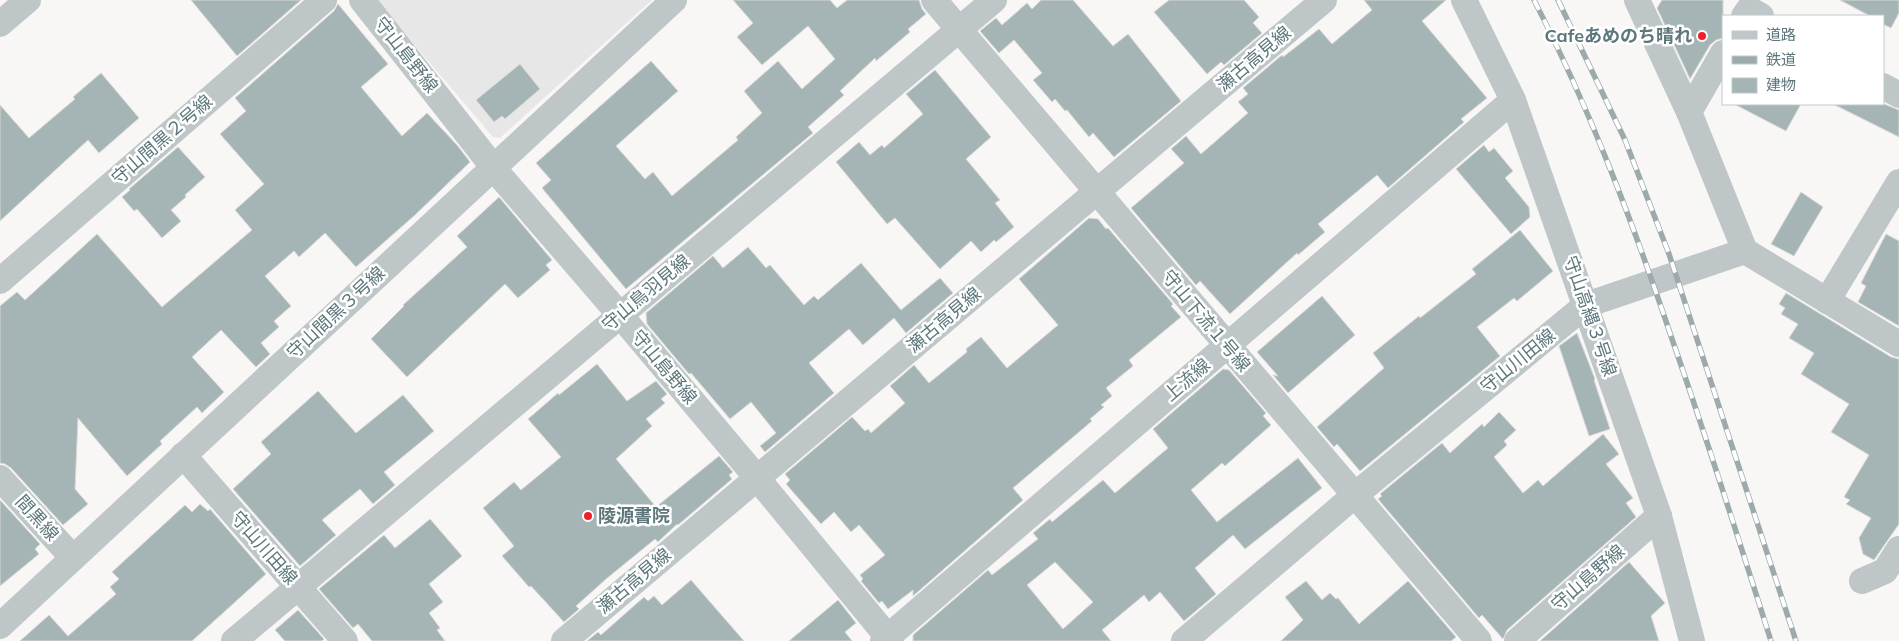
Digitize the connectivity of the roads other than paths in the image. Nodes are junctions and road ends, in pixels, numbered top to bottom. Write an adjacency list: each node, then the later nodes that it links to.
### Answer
1 (28, 0): 12 (street)
2 (324, 0): 23 (street, 守山間黒２号線)
3 (362, 0): 19 (street, 守山島野線)
4 (674, 0): 19 (street, 守山間黒３号線)
5 (934, 0): 13 (street, 守山下流１号線)
6 (994, 0): 13 (street, 守山鳥羽見線)
7 (1324, 0): 21 (street, 瀬古高見線)
8 (1464, 0): 17 (street, 守山高縄３号線)
9 (1637, 0): 18 (street)
10 (1745, 15): 11 (street)
11 (1759, 15)
12 (0, 24)
13 (960, 30): 21 (street, 守山下流１号線); 26 (street, 守山鳥羽見線)
14 (1722, 55): 18 (street)
15 (1884, 87): 16 (street)
16 (1899, 95)
17 (1513, 100): 25 (street, 守山高縄３号線); 28 (street, 上流線)
18 (1688, 112): 22 (street)
19 (493, 167): 26 (street, 守山島野線); 29 (street, 守山間黒３号線)
20 (1899, 182): 24 (street)
21 (1097, 192): 28 (street, 守山下流１号線); 31 (street, 瀬古高見線)
22 (1745, 251): 24 (street); 25 (street, 守山川田線)
23 (0, 281)
24 (1827, 301): 27 (street)
25 (1586, 305): 32 (street, 守山川田線); 33 (street, 守山高縄３号線)
26 (620, 315): 31 (street, 守山島野線); 37 (street, 守山鳥羽見線)
27 (1899, 344)
28 (1228, 346): 32 (street, 守山下流１号線); 39 (street, 上流線)
29 (183, 455): 35 (street, 守山間黒３号線); 37 (street, 守山川田線)
30 (0, 478): 35 (street, 間黒線)
31 (757, 478): 39 (street, 守山島野線); 42 (street, 瀬古高見線)
32 (1355, 495): 43 (street, 守山川田線); 44 (street, 守山下流１号線)
33 (1659, 516): 45 (street, 守山島野線); 46 (street, 守山高縄３号線)
34 (1899, 549): 36 (street)
35 (73, 558): 38 (street, 守山間黒３号線)
36 (1862, 581)
37 (298, 587): 40 (street, 守山鳥羽見線); 41 (street, 守山川田線)
38 (0, 626)
39 (887, 640)
40 (234, 641)
41 (345, 641)
42 (564, 641)
43 (1184, 641)
44 (1479, 641)
45 (1517, 641)
46 (1692, 641)

